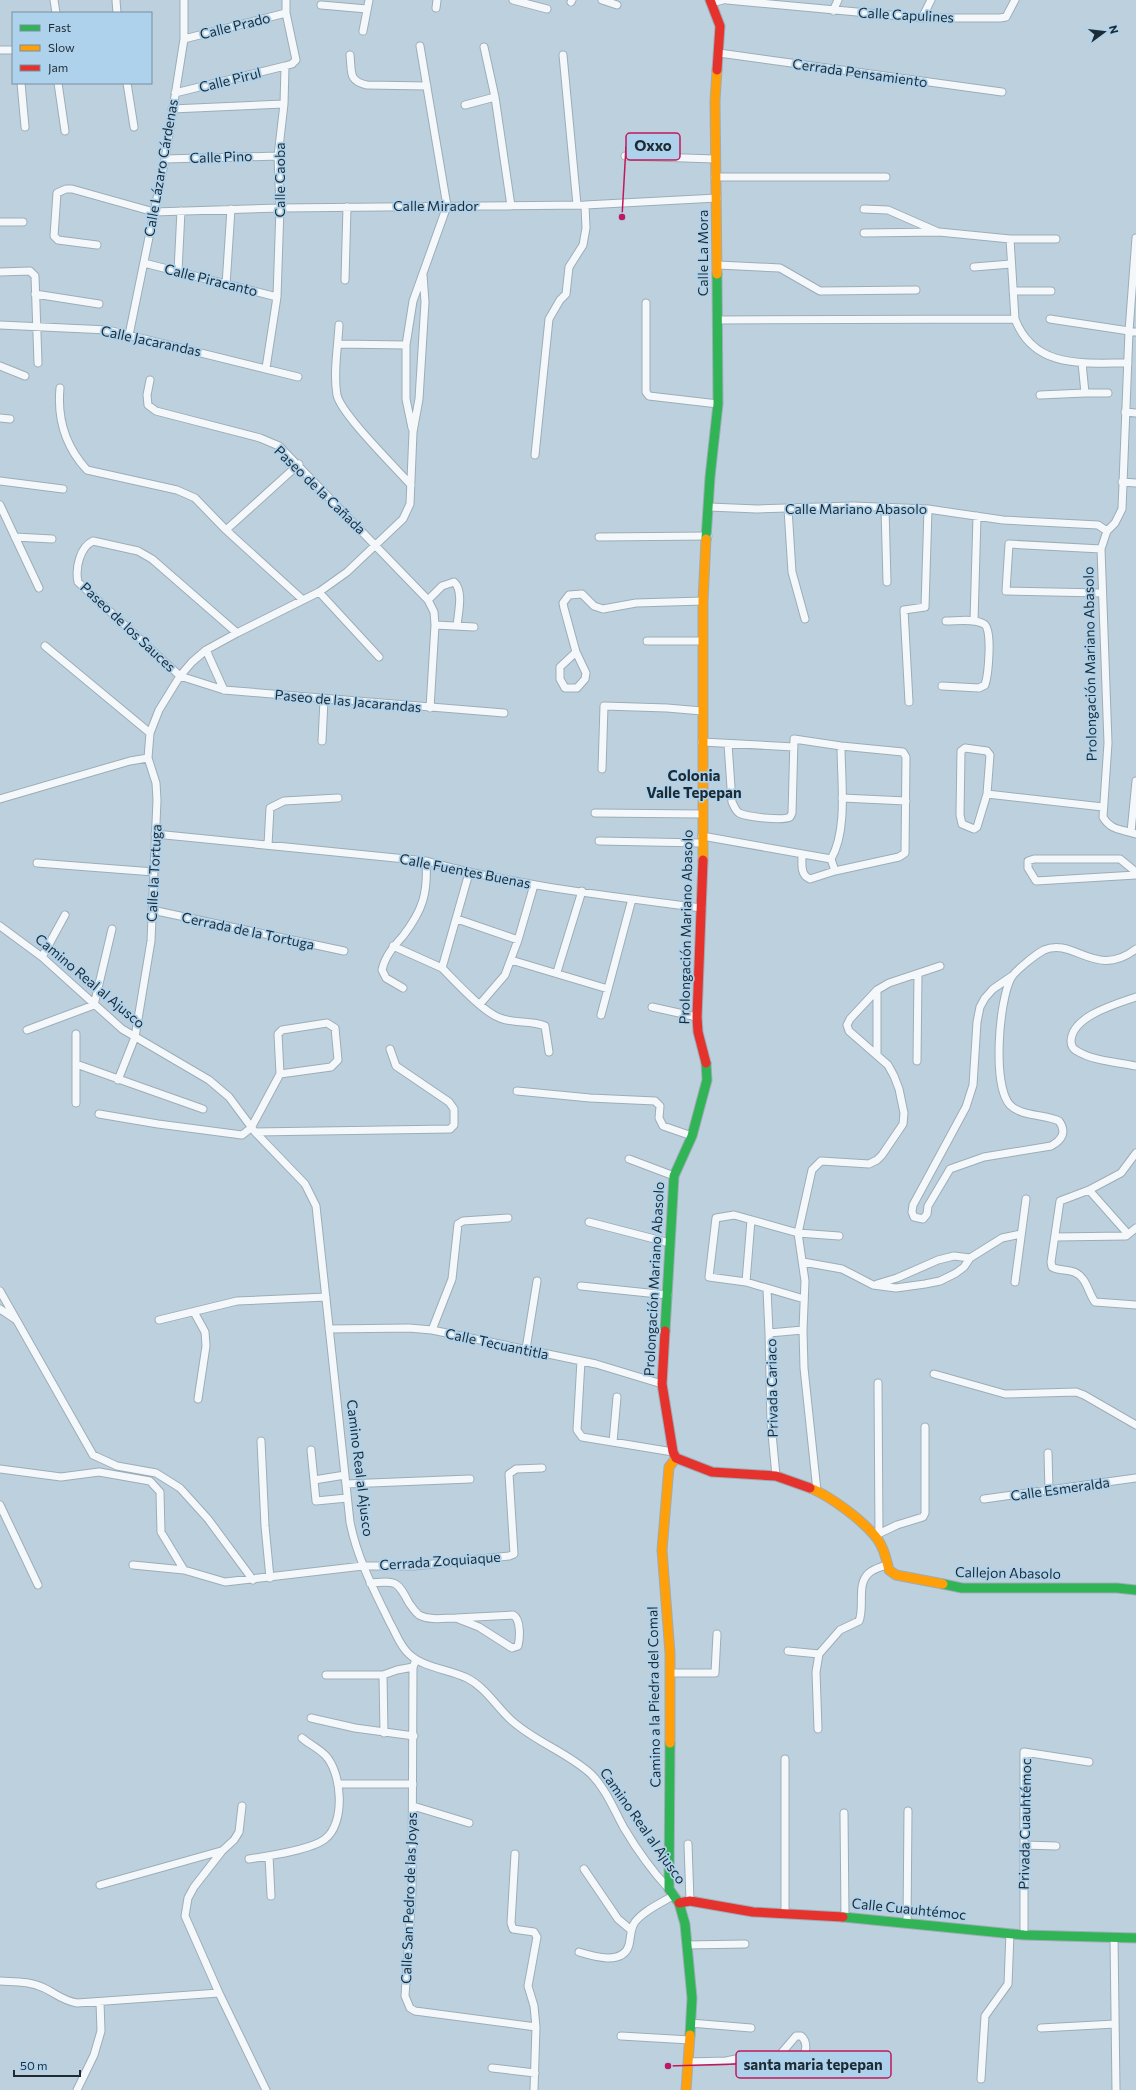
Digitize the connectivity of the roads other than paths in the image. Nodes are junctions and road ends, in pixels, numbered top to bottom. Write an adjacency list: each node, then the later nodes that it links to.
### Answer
1 (54, 0): 20 (street)
2 (116, 0): 21 (street)
3 (184, 0): 25 (street, Calle Lázaro Cárdenas)
4 (286, 0): 22 (street)
5 (369, 0): 17 (street)
6 (513, 0): 18 (street)
7 (602, 0): 15 (street)
8 (723, 0): 13 (street)
9 (727, 0): 14 (street, Calle Capulines)
10 (838, 0): 19 (street)
11 (931, 0): 23 (street)
12 (1015, 0): 23 (street, Calle Capulines)
13 (711, 1): 30 (street, Calle La Mora)
14 (761, 1): 19 (street, Calle Capulines)
15 (617, 4)
16 (321, 5): 17 (street)
17 (367, 9): 24 (street)
18 (547, 9)
19 (834, 11): 23 (street, Calle Capulines)
20 (56, 12)
21 (117, 12)
22 (286, 13): 25 (street, Calle Prado); 33 (street)
23 (922, 18)
24 (363, 30)
25 (184, 39): 39 (street, Calle Lázaro Cárdenas)
26 (420, 46): 37 (street)
27 (484, 47): 40 (street)
28 (0, 50): 29 (street)
29 (12, 50)
30 (719, 53): 38 (street, Cerrada Pensamiento); 50 (street, Calle La Mora)
31 (350, 55): 37 (street)
32 (564, 55): 54 (street)
33 (285, 66): 39 (street, Calle Pirul); 41 (street, Calle Caoba)
34 (21, 84): 44 (street)
35 (58, 84): 46 (street)
36 (127, 84): 45 (street)
37 (427, 86): 55 (street)
38 (1002, 92)
39 (174, 93): 43 (street, Calle Lázaro Cárdenas)
40 (495, 97): 42 (street); 56 (street)
41 (284, 104): 43 (street); 47 (street, Calle Caoba)
42 (465, 105)
43 (172, 109): 49 (street, Calle Lázaro Cárdenas)
44 (25, 127)
45 (134, 127)
46 (65, 131)
47 (278, 156): 49 (street, Calle Pino); 58 (street, Calle Caoba)
48 (625, 156): 50 (street)
49 (165, 159): 62 (street, Calle Lázaro Cárdenas)
50 (715, 159): 51 (street, Calle La Mora)
51 (715, 177): 52 (street); 53 (street, Calle La Mora)
52 (886, 177)
53 (717, 198): 54 (street, Calle Mirador); 73 (street, Calle La Mora)
54 (581, 205): 56 (street, Calle Mirador); 115 (street)
55 (447, 206): 56 (street, Calle Mirador); 57 (street, Calle Mirador); 77 (street)
56 (511, 206)
57 (347, 207): 58 (street, Calle Mirador); 78 (street)
58 (280, 208): 59 (street, Calle Mirador); 84 (street, Calle Caoba)
59 (231, 209): 61 (street, Calle Mirador); 79 (street)
60 (864, 210): 65 (street)
61 (181, 211): 62 (street, Calle Mirador); 75 (street)
62 (154, 212): 70 (street, Calle Mirador); 71 (street, Calle Lázaro Cárdenas)
63 (0, 221): 64 (street)
64 (23, 222)
65 (939, 232): 66 (street); 68 (street)
66 (864, 233)
67 (1136, 238): 93 (street, Prolongación Mariano Abasolo)
68 (1010, 239): 69 (street); 72 (street)
69 (1056, 239)
70 (97, 245)
71 (144, 263): 75 (street, Calle Piracanto); 94 (street, Calle Lázaro Cárdenas)
72 (1011, 264): 74 (street); 81 (street)
73 (718, 265): 80 (street); 89 (street, Calle La Mora)
74 (974, 267)
75 (178, 271): 79 (street, Calle Piracanto)
76 (0, 272): 83 (street)
77 (423, 275): 96 (street); 114 (street)
78 (345, 280)
79 (226, 285): 84 (street, Calle Piracanto)
80 (916, 290)
81 (1013, 291): 82 (street); 87 (street)
82 (1051, 291)
83 (35, 294): 85 (street); 92 (street)
84 (277, 296): 101 (street, Calle Caoba)
85 (99, 304)
86 (646, 304): 109 (street)
87 (1015, 319): 89 (street); 99 (street)
88 (1050, 319): 93 (street)
89 (717, 320): 109 (street, Calle La Mora)
90 (0, 325): 92 (street, Calle Jacarandas)
91 (339, 325): 95 (street)
92 (36, 327): 94 (street, Calle Jacarandas); 98 (street)
93 (1133, 332): 97 (street, Prolongación Mariano Abasolo)
94 (130, 335): 101 (street, Calle Jacarandas)
95 (338, 344): 96 (street); 120 (street)
96 (406, 345): 114 (street)
97 (1128, 362): 99 (street); 110 (street, Prolongación Mariano Abasolo)
98 (38, 363)
99 (1082, 363): 106 (street)
100 (0, 366): 102 (street)
101 (266, 368): 103 (street, Calle Jacarandas)
102 (25, 376)
103 (298, 377)
104 (150, 380): 116 (street, Paseo de la Cañada)
105 (60, 388): 128 (street)
106 (1085, 393): 107 (street); 108 (street)
107 (1108, 393)
108 (1040, 395)
109 (718, 404): 123 (street, Calle La Mora)
110 (1125, 412): 111 (street); 118 (street, Prolongación Mariano Abasolo)
111 (1136, 413)
112 (0, 418): 113 (street)
113 (10, 419)
114 (413, 432): 120 (street, Calle la Tortuga)
115 (535, 455)
116 (299, 464): 128 (street); 134 (street, Paseo de la Cañada)
117 (0, 481): 121 (street)
118 (1122, 482): 119 (street); 129 (street, Prolongación Mariano Abasolo)
119 (1136, 483)
120 (411, 485): 134 (street, Calle la Tortuga)
121 (62, 489)
122 (0, 505): 131 (street)
123 (710, 507): 124 (street, Calle Mariano Abasolo); 130 (street, Prolongación Mariano Abasolo)
124 (788, 508): 125 (street, Calle Mariano Abasolo); 143 (street)
125 (885, 508): 126 (street, Calle Mariano Abasolo); 136 (street)
126 (928, 508): 127 (street, Calle Mariano Abasolo); 160 (street)
127 (977, 516): 129 (street, Calle Mariano Abasolo); 145 (street)
128 (226, 530): 140 (street)
129 (1107, 531): 135 (street, Prolongación Mariano Abasolo)
130 (708, 536): 132 (street); 142 (street, Prolongación Mariano Abasolo)
131 (15, 537): 133 (street); 137 (street)
132 (599, 537)
133 (52, 539)
134 (376, 545): 138 (street, Calle la Tortuga); 141 (street, Paseo de las Jacarandas)
135 (1101, 549): 139 (street, Prolongación Mariano Abasolo); 139 (street)
136 (887, 582)
137 (39, 588)
138 (319, 592): 140 (street, Calle la Tortuga); 155 (street)
139 (1102, 593): 178 (street, Prolongación Mariano Abasolo)
140 (303, 600): 149 (street, Calle la Tortuga)
141 (428, 600): 146 (street, Paseo de las Jacarandas); 147 (street)
142 (703, 601): 151 (street, Prolongación Mariano Abasolo); 154 (street)
143 (805, 619)
144 (946, 621): 145 (street)
145 (974, 621): 157 (street)
146 (435, 625): 147 (street); 161 (street, Paseo de las Jacarandas)
147 (457, 626): 148 (street)
148 (474, 627)
149 (237, 633): 153 (street, Calle la Tortuga); 156 (street, Paseo de los Sauces)
150 (647, 641): 151 (street)
151 (703, 641): 162 (street, Prolongación Mariano Abasolo)
152 (45, 646): 164 (street)
153 (206, 650): 156 (street, Calle la Tortuga); 158 (street)
154 (576, 652): 154 (street)
155 (379, 657)
156 (180, 676): 158 (street, Paseo de las Jacarandas); 164 (street, Calle la Tortuga)
157 (942, 686)
158 (224, 690): 159 (street, Paseo de las Jacarandas)
159 (324, 700): 161 (street, Paseo de las Jacarandas); 165 (street)
160 (909, 702)
161 (430, 708): 163 (street)
162 (702, 711): 166 (street, Prolongación Mariano Abasolo); 171 (street)
163 (504, 713)
164 (150, 734): 170 (street, Calle la Tortuga)
165 (322, 741)
166 (702, 742): 167 (street); 180 (street, Prolongación Mariano Abasolo)
167 (728, 744): 169 (street); 169 (street)
168 (841, 746): 169 (street); 175 (street); 177 (street)
169 (794, 747)
170 (148, 758): 176 (street); 182 (street, Calle la Tortuga)
171 (602, 769)
172 (1136, 781): 181 (street)
173 (987, 794): 173 (street); 178 (street)
174 (338, 798): 185 (street)
175 (842, 798): 177 (street); 187 (street)
176 (0, 799)
177 (906, 801): 190 (street)
178 (1103, 807): 181 (street, Prolongación Mariano Abasolo)
179 (595, 813): 180 (street)
180 (702, 814): 183 (street, Prolongación Mariano Abasolo)
181 (1134, 833)
182 (155, 834): 185 (street, Calle Fuentes Buenas); 191 (street, Calle la Tortuga)
183 (702, 840): 184 (street); 186 (street); 197 (street, Prolongación Mariano Abasolo)
184 (599, 841)
185 (268, 845): 188 (street, Calle Fuentes Buenas)
186 (802, 854): 187 (street); 190 (street)
187 (831, 859): 190 (street)
188 (426, 861): 192 (street, Calle Fuentes Buenas); 204 (street)
189 (37, 863): 191 (street)
190 (835, 871)
191 (154, 872): 198 (street, Calle la Tortuga)
192 (469, 873): 194 (street, Calle Fuentes Buenas); 200 (street)
193 (1136, 873): 193 (street)
194 (534, 885): 195 (street, Calle Fuentes Buenas); 203 (street)
195 (582, 891): 196 (street, Calle Fuentes Buenas); 211 (street)
196 (632, 899): 197 (street, Calle Fuentes Buenas); 215 (street)
197 (702, 908): 222 (street, Prolongación Mariano Abasolo)
198 (152, 910): 206 (street, Cerrada de la Tortuga); 225 (street, Calle la Tortuga)
199 (65, 915): 207 (street)
200 (457, 919): 203 (street); 210 (street)
201 (0, 926): 207 (street, Camino Real al Ajusco)
202 (112, 929): 219 (street)
203 (518, 940): 208 (street)
204 (394, 946): 210 (street); 214 (street)
205 (1136, 948): 213 (street)
206 (344, 951)
207 (42, 957): 219 (street, Camino Real al Ajusco)
208 (511, 960): 211 (street); 218 (street)
209 (940, 966): 212 (street)
210 (442, 968): 218 (street)
211 (557, 972): 215 (street)
212 (918, 974): 216 (street); 229 (street)
213 (1012, 976): 213 (street)
214 (403, 988)
215 (608, 989): 221 (street)
216 (877, 990): 228 (street); 228 (street)
217 (1136, 997): 231 (street)
218 (480, 1004): 227 (street)
219 (94, 1005): 223 (street); 225 (street, Camino Real al Ajusco)
220 (652, 1007): 222 (street)
221 (601, 1015)
222 (697, 1017): 239 (street, Prolongación Mariano Abasolo)
223 (27, 1030)
224 (76, 1034): 230 (street)
225 (135, 1037): 233 (street, Calle la Tortuga); 238 (street, Camino Real al Ajusco)
226 (390, 1050): 238 (street)
227 (549, 1052)
228 (877, 1056): 249 (street)
229 (917, 1061)
230 (76, 1064): 233 (street); 235 (street)
231 (1136, 1066)
232 (280, 1074): 232 (street); 238 (street)
233 (118, 1080): 236 (street)
234 (517, 1090): 239 (street)
235 (76, 1102)
236 (203, 1109)
237 (100, 1114): 238 (street)
238 (253, 1130): 265 (street, Camino Real al Ajusco)
239 (692, 1136): 242 (street, Prolongación Mariano Abasolo)
240 (1136, 1152): 243 (street)
241 (629, 1159): 242 (street)
242 (674, 1176): 254 (street, Prolongación Mariano Abasolo)
243 (1089, 1190): 251 (street); 253 (street)
244 (1026, 1199): 250 (street)
245 (508, 1218): 273 (street)
246 (751, 1220): 249 (street); 258 (street); 258 (street)
247 (590, 1222): 254 (street)
248 (1136, 1228): 251 (street)
249 (798, 1233): 252 (street); 256 (street)
250 (1021, 1234): 255 (street); 259 (street)
251 (1128, 1234): 253 (street)
252 (839, 1236)
253 (1055, 1237): 267 (street)
254 (670, 1243): 264 (street, Prolongación Mariano Abasolo)
255 (970, 1258): 260 (street); 260 (street)
256 (803, 1262): 260 (street); 266 (street)
257 (537, 1281): 276 (street)
258 (746, 1282): 262 (street)
259 (1015, 1282)
260 (873, 1285)
261 (581, 1286): 264 (street)
262 (767, 1289): 266 (street); 275 (street)
263 (0, 1291): 270 (street)
264 (668, 1295): 280 (street, Prolongación Mariano Abasolo)
265 (326, 1297): 269 (street); 272 (street, Camino Real al Ajusco)
266 (804, 1299): 274 (street)
267 (1136, 1305)
268 (0, 1309): 270 (street)
269 (194, 1312): 271 (street); 282 (street)
270 (16, 1320): 309 (street)
271 (159, 1320)
272 (329, 1329): 273 (street, Calle Tecuantitla); 292 (street, Camino Real al Ajusco)
273 (432, 1330): 276 (street, Calle Tecuantitla)
274 (803, 1330): 275 (street, Privada Cariaco); 298 (street)
275 (769, 1333): 293 (street, Privada Cariaco)
276 (526, 1349): 277 (street, Calle Tecuantitla)
277 (582, 1361): 280 (street, Calle Tecuantitla); 286 (street)
278 (934, 1374): 283 (street)
279 (878, 1383): 303 (street)
280 (662, 1384): 289 (street, Prolongación Mariano Abasolo)
281 (617, 1396): 286 (street)
282 (198, 1399)
283 (1136, 1425)
284 (925, 1427): 303 (street)
285 (261, 1440): 308 (street)
286 (613, 1442): 289 (street)
287 (311, 1450): 296 (street)
288 (1048, 1453): 299 (street)
289 (674, 1455): 293 (street); 318 (street, Camino a la Piedra del Comal)
290 (542, 1468): 306 (street, Cerrada Zoquiaque)
291 (0, 1469): 307 (street)
292 (345, 1475): 296 (street); 297 (street, Camino Real al Ajusco)
293 (776, 1476): 298 (street)
294 (1136, 1478): 299 (street, Calle Esmeralda)
295 (470, 1479): 297 (street)
296 (314, 1480): 300 (street)
297 (346, 1484): 300 (street, Camino Real al Ajusco)
298 (817, 1491): 303 (street)
299 (1049, 1491): 301 (street, Calle Esmeralda)
300 (347, 1498): 306 (street, Camino Real al Ajusco)
301 (984, 1499)
302 (0, 1505): 311 (street)
303 (877, 1535): 305 (street)
304 (133, 1565): 307 (street, Cerrada Zoquiaque)
305 (886, 1565): 312 (street, Callejon Abasolo); 316 (street)
306 (363, 1566): 308 (street, Cerrada Zoquiaque); 310 (street, Camino Real al Ajusco)
307 (184, 1570): 309 (street, Cerrada Zoquiaque)
308 (270, 1578): 309 (street, Cerrada Zoquiaque)
309 (253, 1580)
310 (370, 1583): 313 (street); 317 (street, Camino Real al Ajusco)
311 (38, 1585)
312 (1136, 1590)
313 (456, 1618): 313 (street)
314 (717, 1634): 318 (street)
315 (788, 1651): 316 (street)
316 (819, 1654): 322 (street)
317 (415, 1664): 320 (street); 324 (street, Calle San Pedro de las Joyas); 344 (street, Camino Real al Ajusco)
318 (670, 1673): 344 (street, Camino a la Piedra del Comal)
319 (326, 1675): 320 (street)
320 (383, 1675): 323 (street)
321 (311, 1718): 323 (street)
322 (818, 1729)
323 (384, 1733): 324 (street)
324 (414, 1736): 329 (street, Calle San Pedro de las Joyas)
325 (302, 1738): 328 (street)
326 (785, 1759): 348 (street)
327 (1089, 1762): 336 (street, Privada Cuauhtémoc)
328 (339, 1784): 329 (street); 340 (street)
329 (413, 1784): 331 (street, Calle San Pedro de las Joyas)
330 (242, 1806): 338 (street)
331 (413, 1806): 334 (street); 364 (street, Calle San Pedro de las Joyas)
332 (908, 1811): 350 (street)
333 (844, 1814): 349 (street)
334 (468, 1823)
335 (688, 1844): 346 (street)
336 (1024, 1845): 337 (street); 353 (street, Privada Cuauhtémoc)
337 (1056, 1846)
338 (222, 1851): 343 (street); 360 (street)
339 (515, 1854): 364 (street)
340 (269, 1856): 341 (street); 345 (street)
341 (249, 1859)
342 (584, 1869): 351 (street)
343 (100, 1885)
344 (671, 1892): 347 (street, Camino Real al Ajusco); 351 (street)
345 (271, 1896)
346 (690, 1901): 347 (street, Calle Cuauhtémoc); 348 (street, Calle Cuauhtémoc)
347 (679, 1903): 357 (street, Camino Real al Ajusco)
348 (785, 1914): 349 (street, Calle Cuauhtémoc)
349 (845, 1917): 350 (street, Calle Cuauhtémoc)
350 (908, 1923): 352 (street, Calle Cuauhtémoc)
351 (631, 1930): 358 (street)
352 (1010, 1933): 353 (street, Calle Cuauhtémoc); 373 (street)
353 (1024, 1935): 354 (street, Calle Cuauhtémoc)
354 (1114, 1937): 355 (street, Calle Cuauhtémoc); 363 (street)
355 (1136, 1938)
356 (745, 1944): 357 (street)
357 (687, 1945): 362 (street, Camino Real al Ajusco)
358 (579, 1952)
359 (0, 1981): 361 (street)
360 (219, 1993): 361 (street); 375 (street)
361 (100, 2002): 374 (street)
362 (690, 2023): 365 (street); 368 (street, Camino Real al Ajusco)
363 (1115, 2024): 366 (street); 378 (street)
364 (536, 2027): 372 (street)
365 (751, 2028)
366 (1041, 2028)
367 (621, 2036): 368 (street)
368 (690, 2040): 370 (street, Camino Real al Ajusco)
369 (778, 2057): 370 (street)
370 (688, 2062): 377 (street, Camino Real al Ajusco)
371 (492, 2068): 372 (street)
372 (535, 2072): 376 (street)
373 (981, 2079)
374 (77, 2090)
375 (266, 2090)
376 (534, 2090)
377 (686, 2090)
378 (1116, 2090)

